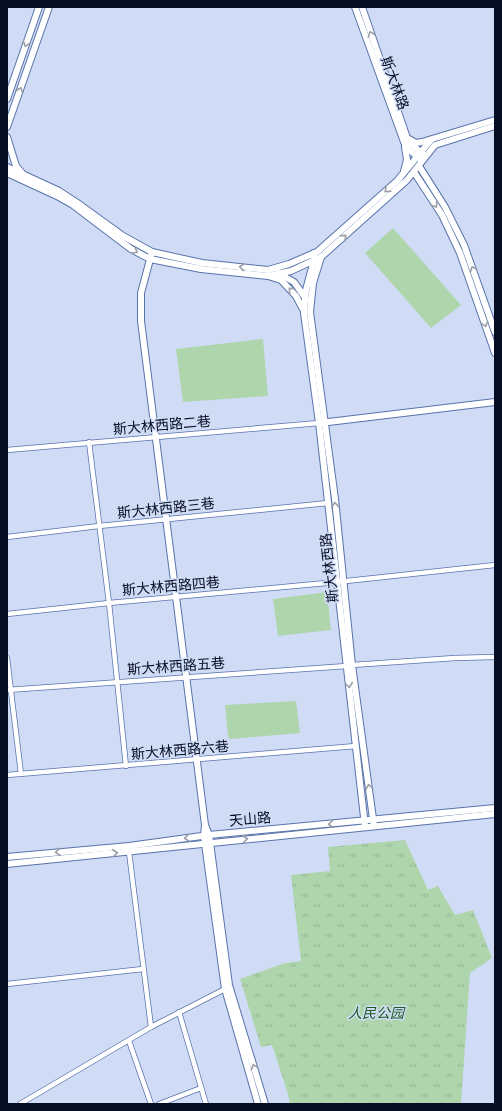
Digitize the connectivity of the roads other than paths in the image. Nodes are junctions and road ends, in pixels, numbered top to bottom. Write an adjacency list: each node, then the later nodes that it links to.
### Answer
1 (39, 7): 5 (main road, one-way to 5)
2 (49, 7): 8 (main road, one-way to 2)
3 (355, 7): 10 (main road, 斯大林路)
4 (362, 7): 10 (main road, 斯大林路, one-way to 4)
5 (7, 98)
6 (495, 120): 11 (main road)
7 (495, 126): 11 (main road)
8 (7, 127)
9 (7, 137): 17 (main road)
10 (405, 140): 11 (main road); 12 (main road, 斯大林路); 16 (main road)
11 (433, 142): 12 (main road)
12 (421, 159): 14 (main road); 16 (main road); 30 (main road, 斯大林路, one-way to 12)
13 (7, 167): 17 (main road)
14 (414, 172): 21 (main road, one-way to 14); 31 (main road, one-way to 31)
15 (7, 173): 17 (main road)
16 (402, 175): 20 (main road, one-way to 20)
17 (26, 179): 18 (main road); 19 (main road); 22 (main road, one-way to 22)
18 (7, 180)
19 (152, 252): 22 (main road); 24 (main road, one-way to 19)
20 (314, 253): 23 (main road); 24 (main road)
21 (321, 257): 23 (main road); 28 (main road)
22 (150, 259): 26 (main road); 34 (main road)
23 (314, 260): 25 (main road); 27 (main road)
24 (268, 270): 25 (main road)
25 (278, 274): 26 (main road); 27 (main road)
26 (268, 276): 29 (main road, one-way to 26)
27 (305, 297): 28 (main road); 29 (main road)
28 (310, 307): 33 (main road, 斯大林西路)
29 (304, 313): 33 (main road, 斯大林西路)
30 (495, 332)
31 (495, 353)
32 (495, 402): 33 (main road)
33 (321, 422): 34 (street, 斯大林西路二巷); 37 (main road, 斯大林西路); 42 (main road, 斯大林西路, one-way to 33)
34 (156, 437): 35 (street, 斯大林西路二巷); 38 (main road)
35 (88, 442): 36 (street, 斯大林西路二巷); 39 (street)
36 (7, 450)
37 (328, 503): 38 (street, 斯大林西路三巷); 42 (main road, 斯大林西路)
38 (167, 519): 39 (street, 斯大林西路三巷); 43 (main road)
39 (99, 526): 40 (street, 斯大林西路三巷); 44 (street)
40 (7, 537)
41 (495, 565): 42 (street, 斯大林西路四巷)
42 (340, 582): 43 (street, 斯大林西路四巷); 48 (main road, 斯大林西路)
43 (176, 597): 44 (street, 斯大林西路四巷); 49 (main road)
44 (109, 603): 45 (street, 斯大林西路四巷); 50 (street)
45 (7, 614)
46 (495, 657): 48 (street, 斯大林西路五巷)
47 (7, 658): 51 (street)
48 (349, 665): 49 (street, 斯大林西路五巷); 52 (main road, 斯大林西路, one-way to 52); 60 (main road, 斯大林西路, one-way to 48)
49 (186, 677): 50 (street, 斯大林西路五巷); 53 (main road)
50 (116, 682): 51 (street, 斯大林西路五巷); 54 (street)
51 (9, 689): 55 (street)
52 (356, 746): 53 (street, 斯大林西路六巷); 59 (main road, 斯大林西路)
53 (197, 760): 54 (street, 斯大林西路六巷); 61 (main road)
54 (126, 766): 55 (street, 斯大林西路六巷)
55 (21, 774): 56 (street, 斯大林西路六巷)
56 (7, 775)
57 (495, 808): 60 (main road, 天山路)
58 (495, 814): 60 (main road, 天山路)
59 (365, 823): 60 (main road, 天山路); 61 (main road, 天山路, one-way to 61); 62 (main road, 天山路, one-way to 59)
60 (374, 823)
61 (206, 835): 62 (main road); 64 (main road, 天山路, one-way to 64)
62 (207, 843): 63 (main road, 天山路); 68 (main road); 78 (main road, one-way to 62)
63 (129, 852): 65 (main road, 天山路, one-way to 63); 66 (street)
64 (7, 857)
65 (7, 864)
66 (143, 969): 67 (street); 70 (street)
67 (7, 984)
68 (225, 988): 69 (street); 77 (main road)
69 (179, 1012): 70 (street); 72 (street)
70 (151, 1027): 71 (street)
71 (128, 1041): 73 (street); 74 (street)
72 (201, 1088): 75 (street); 76 (street)
73 (20, 1104)
74 (151, 1104)
75 (159, 1104)
76 (206, 1104)
77 (258, 1104)
78 (265, 1104)

